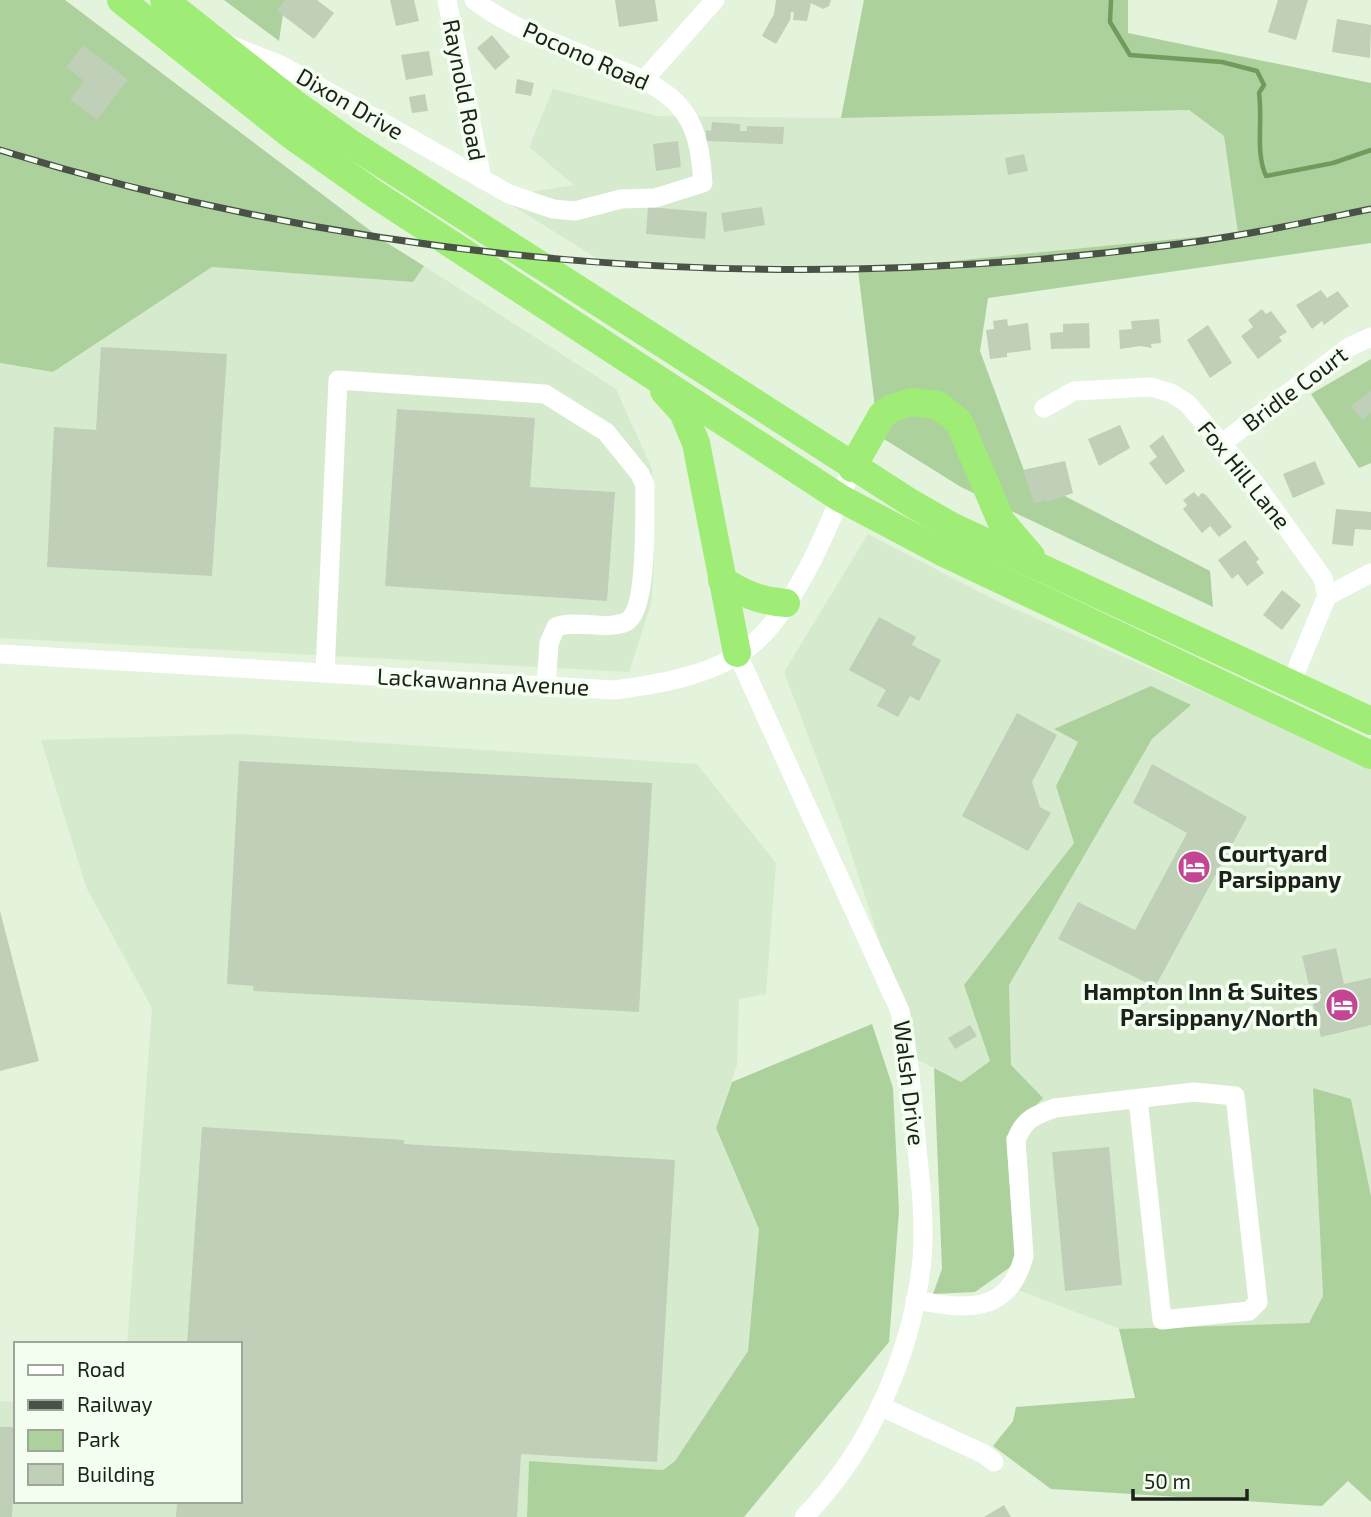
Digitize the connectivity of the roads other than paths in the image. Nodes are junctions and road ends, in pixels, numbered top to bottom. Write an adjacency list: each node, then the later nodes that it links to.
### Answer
1 (121, 0): 11 (highway)
2 (164, 0): 6 (highway)
3 (447, 0): 9 (street, Raynold Road)
4 (474, 0): 8 (street, Pocono Road)
5 (715, 0): 8 (street)
6 (188, 9): 7 (highway)
7 (214, 38): 9 (street, Dixon Drive); 14 (highway)
8 (643, 80): 9 (street, Pocono Road)
9 (482, 180)
10 (1371, 337): 13 (street, Bridle Court)
11 (649, 373): 15 (highway); 18 (highway)
12 (1044, 408): 13 (street, Fox Hill Lane)
13 (1221, 444): 19 (street, Fox Hill Lane)
14 (852, 468): 15 (street, Lackawanna Avenue); 16 (highway); 16 (highway)
15 (840, 498): 20 (street, Lackawanna Avenue); 27 (highway)
16 (1040, 566): 24 (highway)
17 (1371, 573): 19 (street)
18 (722, 580): 20 (highway); 21 (highway)
19 (1327, 597): 24 (street)
20 (786, 603): 21 (street, Lackawanna Avenue)
21 (737, 653): 25 (street, Lackawanna Avenue); 29 (street, Walsh Drive)
22 (0, 654): 23 (street, Lackawanna Avenue)
23 (325, 673): 25 (street, Lackawanna Avenue); 25 (street)
24 (1291, 683): 26 (highway)
25 (546, 686)
26 (1371, 721)
27 (1371, 755)
28 (1138, 1099): 28 (street); 29 (street)
29 (915, 1300): 30 (street, Walsh Drive)
30 (880, 1406): 31 (street); 32 (street, Walsh Drive)
31 (994, 1462)
32 (804, 1517)

